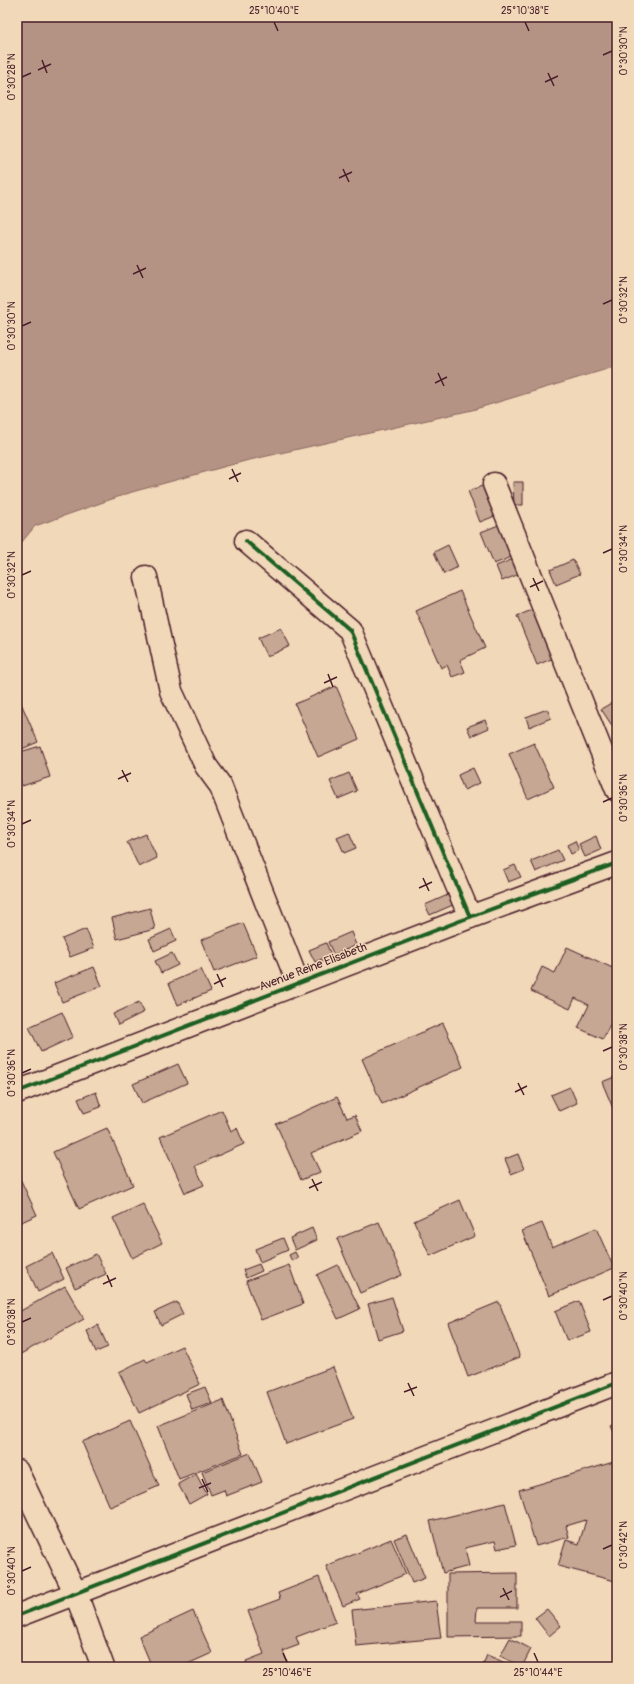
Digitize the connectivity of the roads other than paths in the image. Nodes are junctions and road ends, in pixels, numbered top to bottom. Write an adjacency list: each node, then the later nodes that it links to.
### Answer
1 (494, 484): 4 (street)
2 (246, 541): 6 (street)
3 (146, 577): 7 (street)
4 (617, 790)
5 (617, 863): 6 (street, Avenue Reine Elisabeth)
6 (470, 917): 7 (street, Avenue Reine Elisabeth)
7 (298, 983): 8 (street, Avenue Reine Elisabeth)
8 (17, 1092)
9 (617, 1383): 11 (street)
10 (17, 1471): 11 (street)
11 (76, 1594): 12 (street); 13 (street)
12 (17, 1616)
13 (103, 1667)

